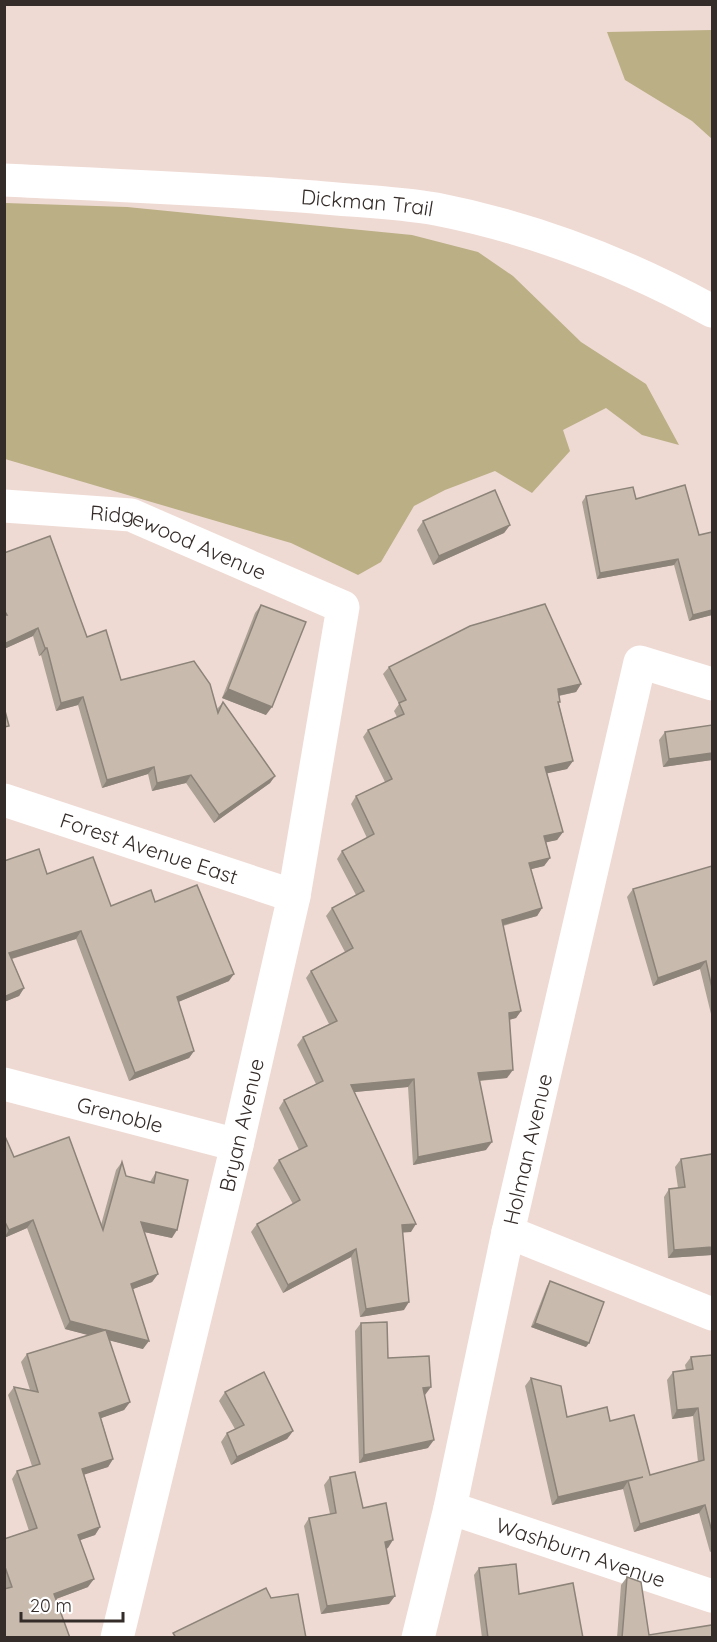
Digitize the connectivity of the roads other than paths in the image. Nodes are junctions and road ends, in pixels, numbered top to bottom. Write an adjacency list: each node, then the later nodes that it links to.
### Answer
1 (4, 180): 2 (street, Dickman Trail)
2 (712, 311)
3 (4, 506): 4 (street, Ridgewood Avenue)
4 (343, 607): 7 (street, Bryan Avenue)
5 (712, 684): 10 (street, Holman Avenue)
6 (4, 800): 7 (street, Forest Avenue East)
7 (294, 896): 9 (street, Bryan Avenue)
8 (4, 1084): 9 (street, Grenoble)
9 (237, 1145): 14 (street, Bryan Avenue)
10 (508, 1232): 11 (street); 12 (street, Holman Avenue)
11 (712, 1314)
12 (450, 1508): 13 (street, Washburn Avenue); 15 (street, Holman Avenue)
13 (712, 1596)
14 (117, 1638)
15 (418, 1638)

